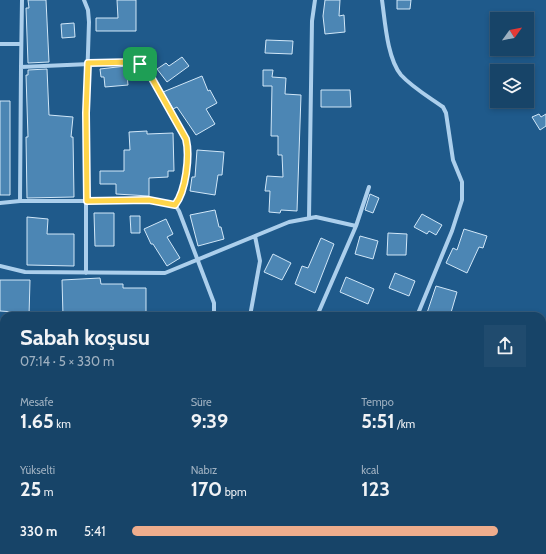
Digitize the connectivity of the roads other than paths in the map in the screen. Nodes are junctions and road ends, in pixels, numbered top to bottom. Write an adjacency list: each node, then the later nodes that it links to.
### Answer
1 (22, 0): 6 (street)
2 (84, 0): 7 (street)
3 (315, 0): 14 (street)
4 (382, 0): 23 (street)
5 (0, 44): 6 (street)
6 (21, 44): 8 (street)
7 (88, 63): 8 (street); 11 (street); 13 (street)
8 (21, 67): 10 (street)
9 (370, 187): 15 (street)
10 (20, 201): 11 (street); 12 (street)
11 (87, 201): 13 (street); 19 (street)
12 (0, 203)
13 (175, 205): 17 (street)
14 (309, 218): 15 (street); 16 (street)
15 (356, 226): 22 (street)
16 (255, 236): 17 (street); 21 (street)
17 (198, 259): 19 (street); 20 (street)
18 (0, 266): 19 (street)
19 (86, 273)
20 (214, 312)
21 (251, 312)
22 (319, 312)
23 (419, 312)

